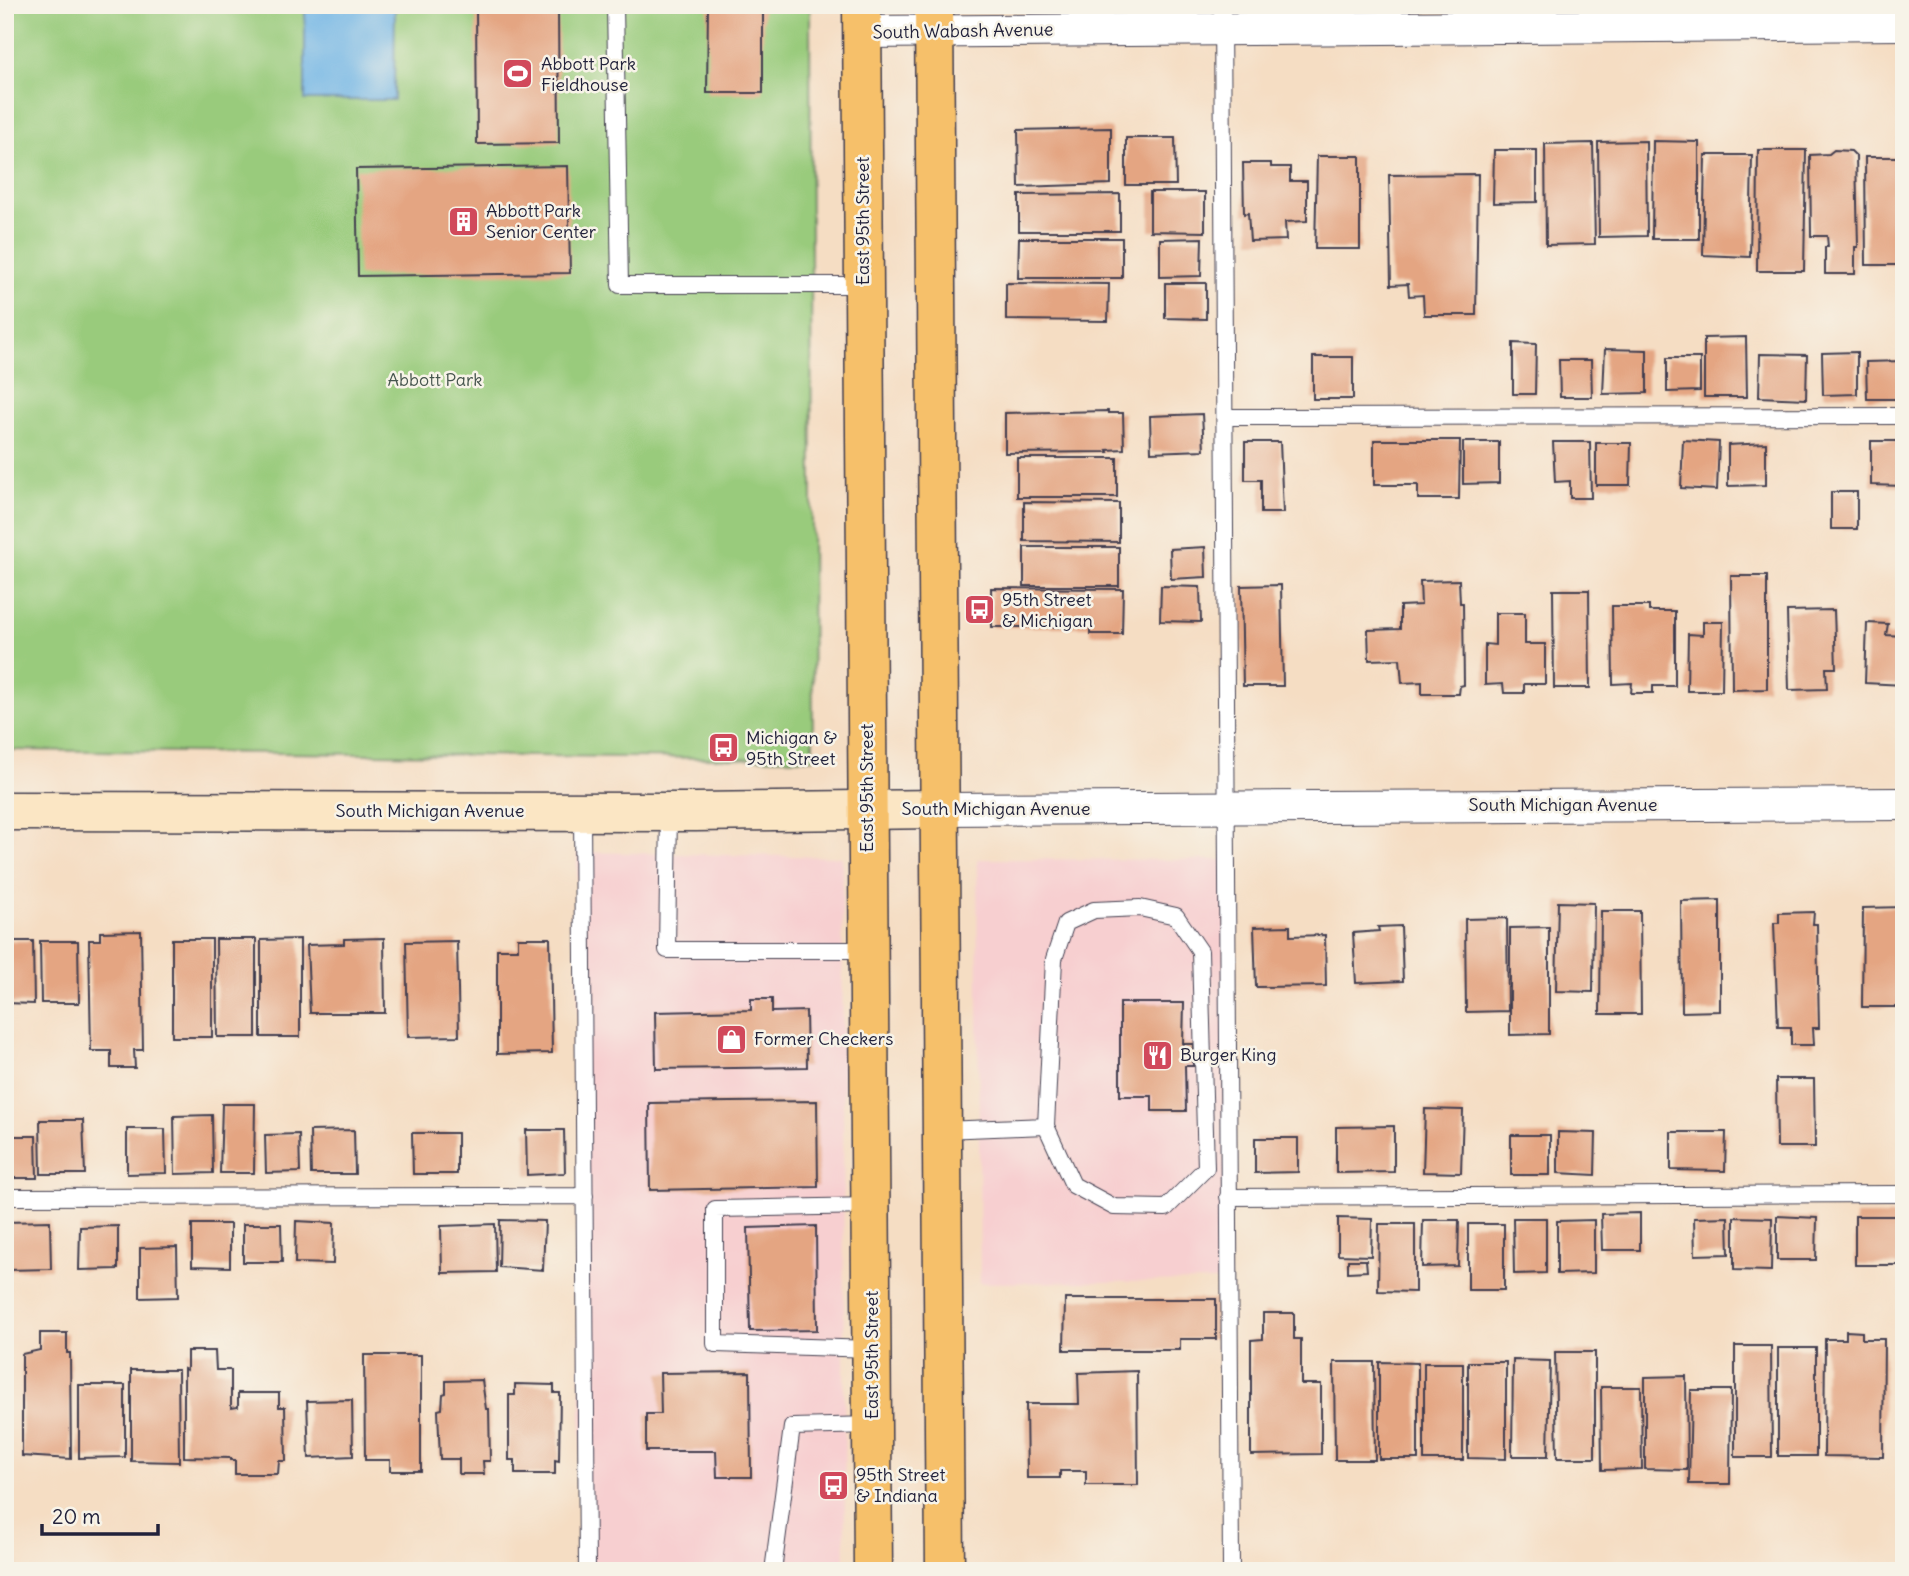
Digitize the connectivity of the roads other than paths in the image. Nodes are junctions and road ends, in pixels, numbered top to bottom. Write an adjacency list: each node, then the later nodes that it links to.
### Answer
1 (615, 5): 6 (lane)
2 (1222, 17): 3 (street, South Wabash Avenue); 5 (street, South Wabash Avenue); 8 (lane)
3 (934, 18): 4 (street, South Wabash Avenue); 11 (main road)
4 (862, 19): 6 (main road, East 95th Street)
5 (1904, 24)
6 (864, 285): 12 (main road, East 95th Street)
7 (1904, 416): 8 (lane)
8 (1225, 417): 10 (lane)
9 (1904, 804): 10 (street, South Michigan Avenue)
10 (1226, 807): 11 (street, South Michigan Avenue); 22 (lane)
11 (940, 809): 12 (main road, South Michigan Avenue); 18 (main road)
12 (867, 810): 15 (main road, South Michigan Avenue); 16 (main road, East 95th Street)
13 (5, 811): 14 (main road, South Michigan Avenue)
14 (582, 811): 15 (main road, South Michigan Avenue); 20 (lane)
15 (668, 811): 16 (lane)
16 (869, 950): 23 (main road, East 95th Street)
17 (1046, 1126): 17 (lane); 18 (lane)
18 (942, 1130): 29 (main road)
19 (1904, 1194): 22 (lane)
20 (584, 1196): 21 (lane); 26 (lane)
21 (5, 1197)
22 (1228, 1197): 30 (lane)
23 (871, 1206): 24 (main road, East 95th Street); 24 (lane)
24 (872, 1349): 25 (main road, East 95th Street)
25 (872, 1425): 27 (lane); 28 (main road, East 95th Street)
26 (587, 1571)
27 (773, 1571)
28 (873, 1571)
29 (945, 1571)
30 (1231, 1571)

